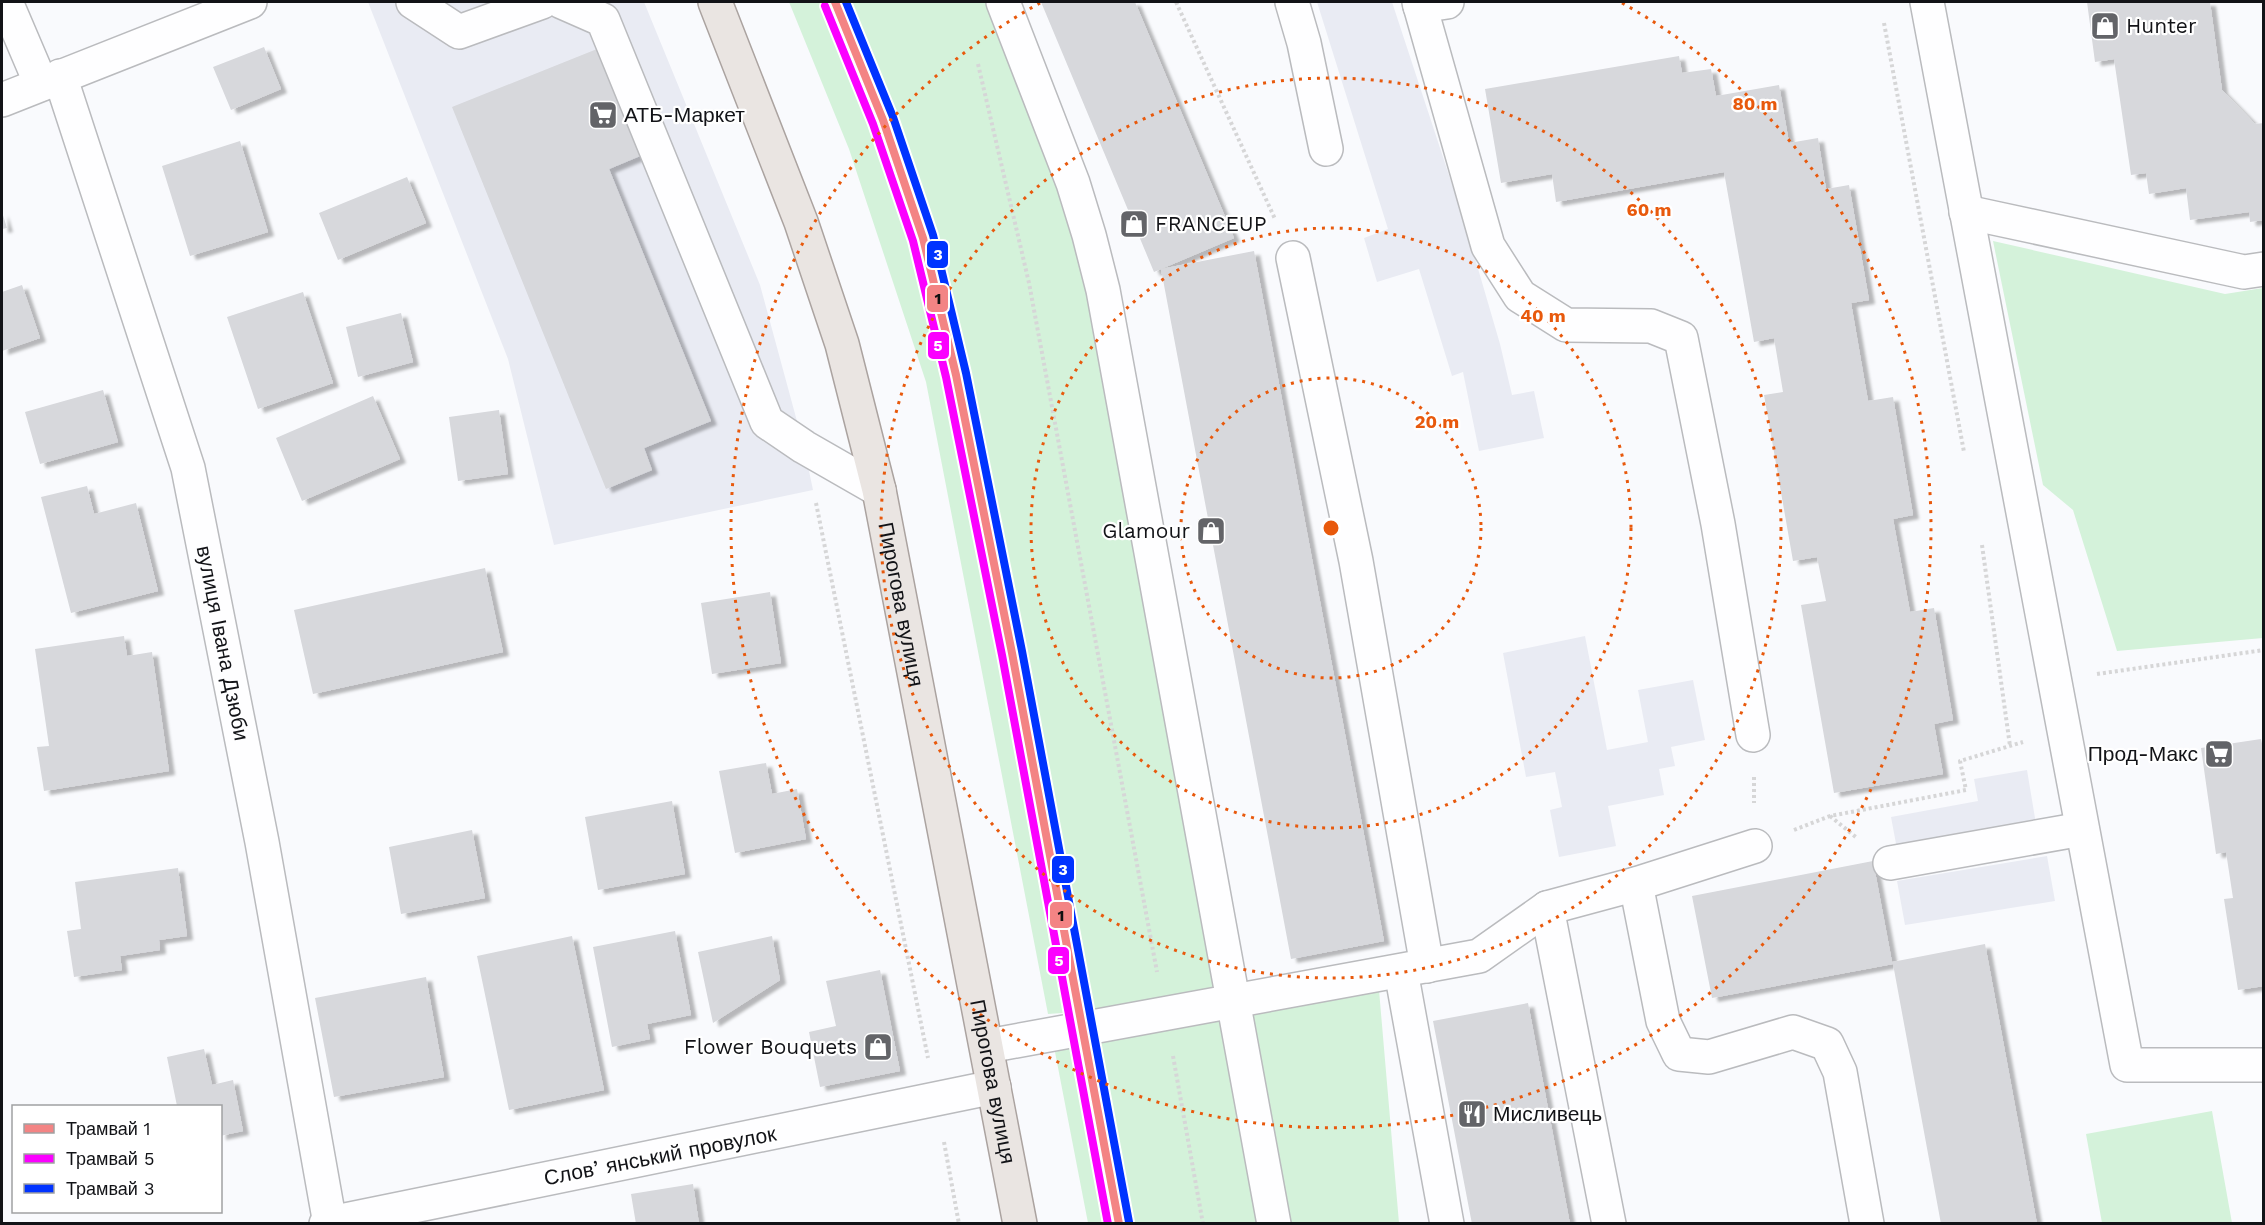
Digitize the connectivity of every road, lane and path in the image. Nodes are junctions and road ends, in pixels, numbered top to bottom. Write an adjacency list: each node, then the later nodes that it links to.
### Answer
1 (6, 2): 14 (street, вулиця Івана Дзюби)
2 (249, 2): 14 (street)
3 (413, 2): 4 (street)
4 (542, 2)
5 (562, 2): 20 (street)
6 (715, 2): 22 (main road, Пирогова вулиця)
7 (1003, 2): 35 (street)
8 (1176, 2): 18 (path)
9 (1292, 2): 16 (street)
10 (1927, 2): 17 (street)
11 (1428, 3): 27 (street)
12 (1882, 13): 21 (path)
13 (975, 54): 36 (path)
14 (50, 80): 15 (street); 41 (street, вулиця Івана Дзюби)
15 (2, 100)
16 (1326, 150)
17 (1966, 212): 19 (street); 25 (street)
18 (1293, 258): 34 (street)
19 (2264, 269)
20 (804, 447): 22 (street); 40 (path)
21 (1965, 453)
22 (879, 490): 37 (main road, Пирогова вулиця)
23 (1980, 535): 28 (path)
24 (2264, 650): 25 (path)
25 (2055, 681): 26 (street)
26 (2064, 730): 28 (path); 29 (street)
27 (1753, 735): 30 (path)
28 (2010, 746): 30 (path)
29 (2082, 829): 31 (street); 38 (street)
30 (1755, 846): 32 (street)
31 (1890, 863)
32 (1636, 884): 33 (street); 49 (street)
33 (1547, 908): 34 (street); 48 (street)
34 (1414, 968): 35 (street); 47 (street)
35 (1233, 1000): 36 (street); 46 (street)
36 (1165, 1013): 37 (street); 45 (path)
37 (988, 1046): 39 (main road, Пирогова вулиця)
38 (2264, 1065)
39 (994, 1087): 40 (street, Словʼянський провулок); 44 (main road, Пирогова вулиця)
40 (936, 1100): 41 (street, Словʼянський провулок); 43 (path)
41 (330, 1223): 42 (street, Словʼянський провулок)
42 (326, 1224)
43 (959, 1224)
44 (1020, 1224)
45 (1203, 1224)
46 (1274, 1224)
47 (1447, 1224)
48 (1609, 1224)
49 (1867, 1224)

